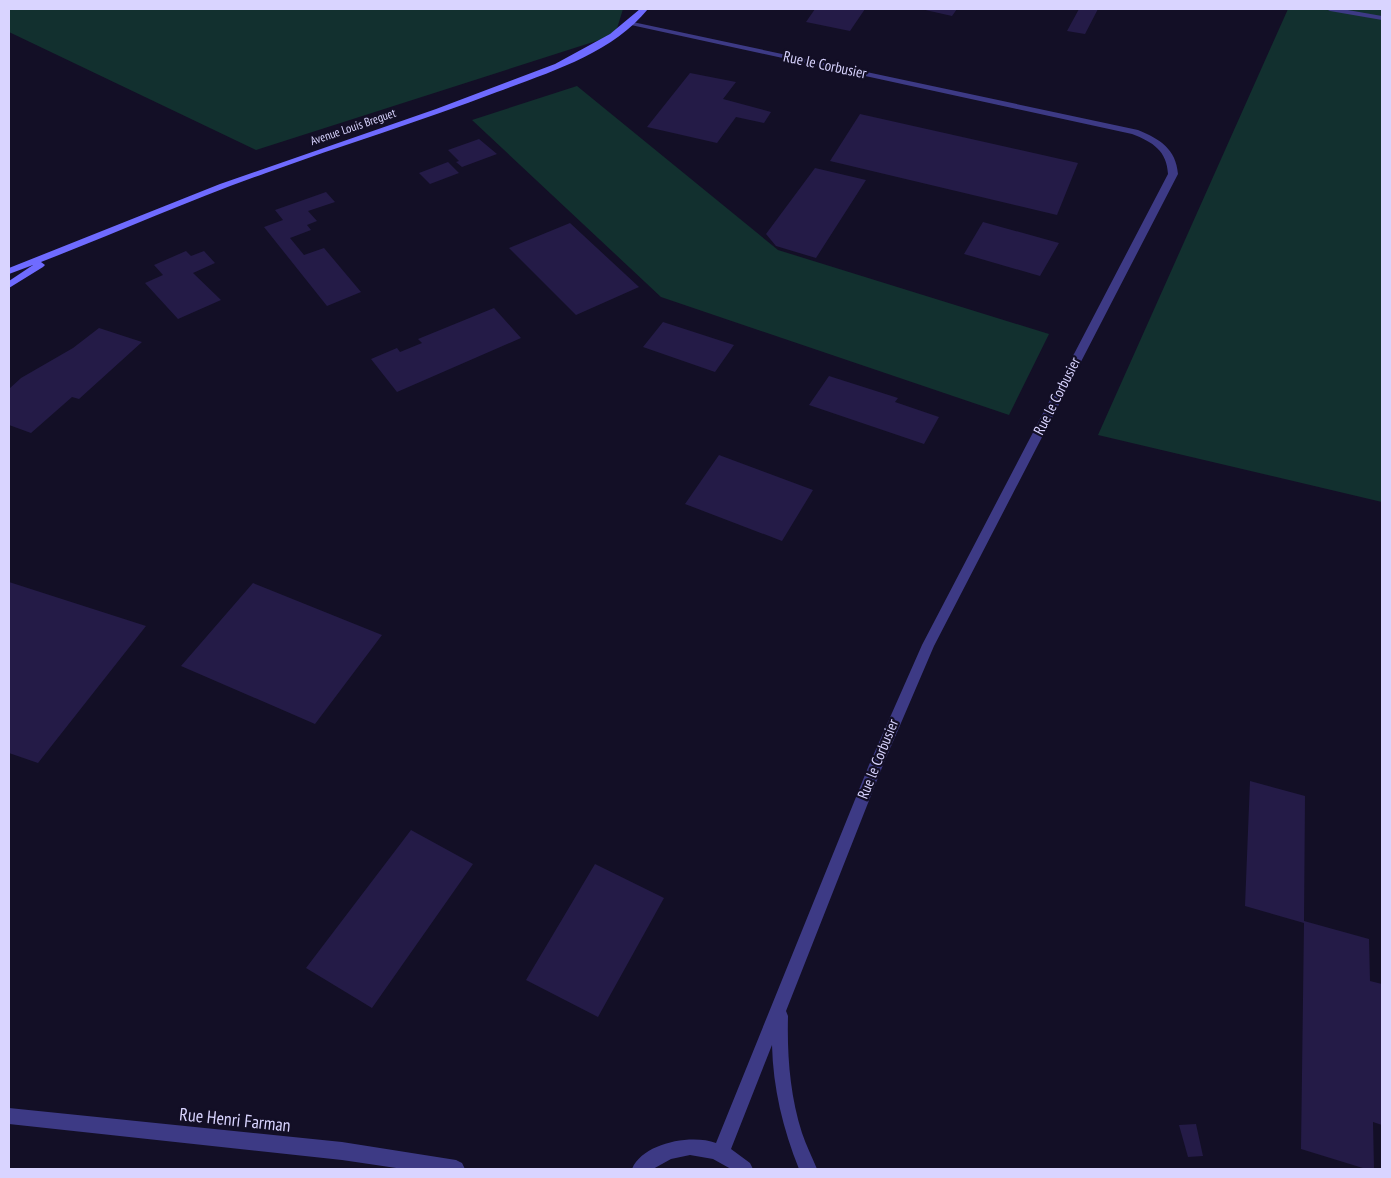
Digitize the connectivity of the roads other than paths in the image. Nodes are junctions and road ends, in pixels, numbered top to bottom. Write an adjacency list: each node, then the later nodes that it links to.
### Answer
1 (644, 9): 4 (street, Avenue Louis Breguet)
2 (1330, 9): 3 (street)
3 (1382, 18)
4 (631, 23): 5 (street, Avenue Louis Breguet); 8 (street, Rue le Corbusier)
5 (61, 251): 6 (street, Avenue Louis Breguet); 7 (street, Avenue Louis Breguet)
6 (9, 271)
7 (9, 285)
8 (780, 1006): 10 (street, Rue le Corbusier); 15 (street)
9 (9, 1116): 11 (street, Rue Henri Farman)
10 (721, 1153): 13 (street); 14 (street)
11 (427, 1166): 12 (street, Rue Henri Farman)
12 (456, 1169)
13 (641, 1169)
14 (744, 1169)
15 (808, 1169)

